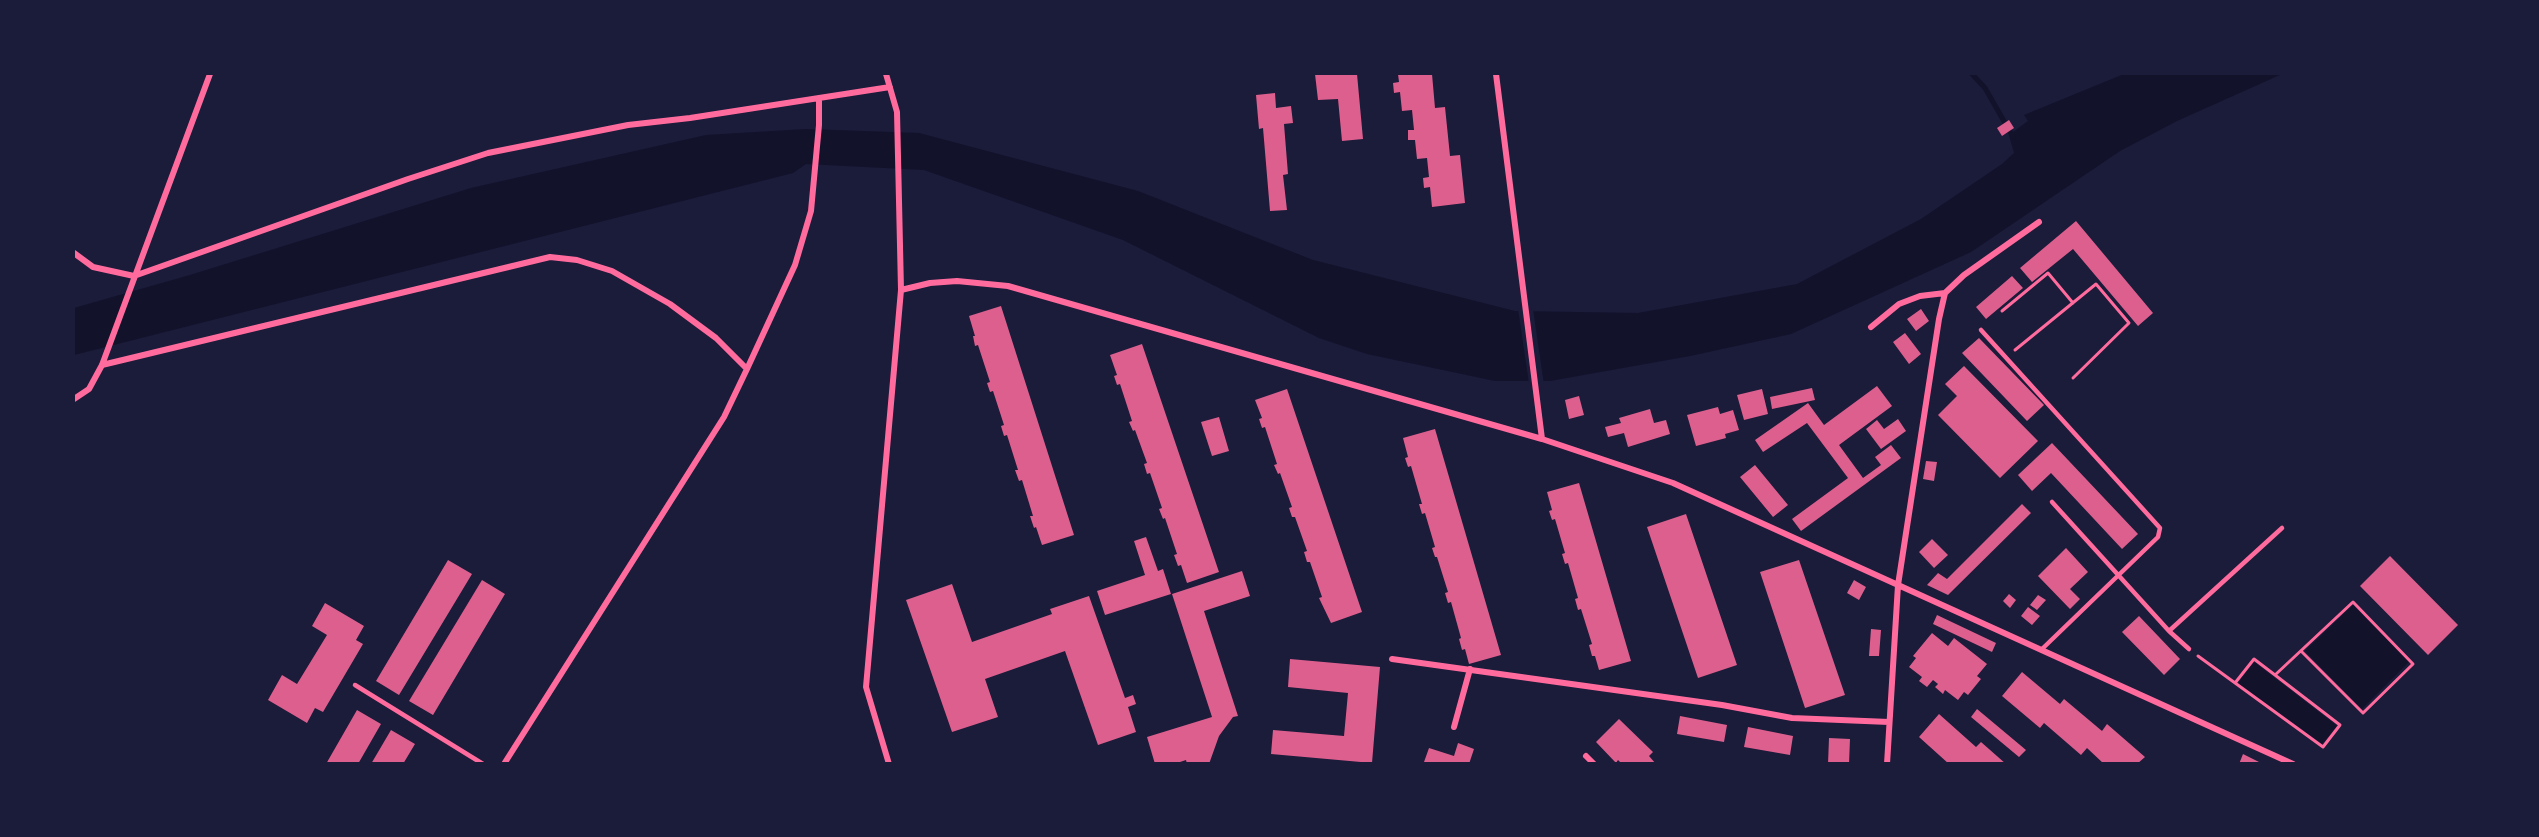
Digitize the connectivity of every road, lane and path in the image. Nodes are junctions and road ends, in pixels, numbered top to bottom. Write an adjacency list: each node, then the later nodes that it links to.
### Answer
1 (210, 74): 8 (street)
2 (886, 74): 4 (street)
3 (1496, 74): 20 (street)
4 (890, 87): 5 (street); 9 (street)
5 (819, 98): 8 (street); 17 (street)
6 (2038, 222): 10 (street)
7 (74, 254): 8 (street)
8 (134, 276): 16 (street)
9 (901, 290): 20 (street); 39 (street)
10 (1946, 293): 13 (street); 24 (street)
11 (2073, 303): 12 (path); 15 (path); 18 (path)
12 (2002, 311)
13 (1871, 327)
14 (1981, 330): 15 (lane)
15 (2006, 357): 23 (lane)
16 (102, 365): 17 (street); 19 (street)
17 (747, 369): 38 (street)
18 (2073, 378)
19 (74, 399)
20 (1542, 439): 24 (street)
21 (2052, 502): 23 (lane)
22 (2282, 528): 25 (lane)
23 (2118, 575): 25 (lane); 27 (lane)
24 (1898, 585): 27 (street); 34 (street)
25 (2169, 631): 26 (lane)
26 (2190, 649): 32 (path)
27 (2041, 650): 42 (street)
28 (2301, 651): 28 (path); 31 (path)
29 (1392, 659): 30 (street)
30 (1470, 669): 34 (street); 35 (street)
31 (2275, 675): 32 (path); 32 (path)
32 (2235, 683)
33 (356, 685): 37 (lane)
34 (1889, 722): 41 (street)
35 (1454, 726)
36 (1586, 756): 40 (street)
37 (483, 764)
38 (504, 764)
39 (889, 764)
40 (1594, 764)
41 (1887, 764)
42 (2292, 764)

